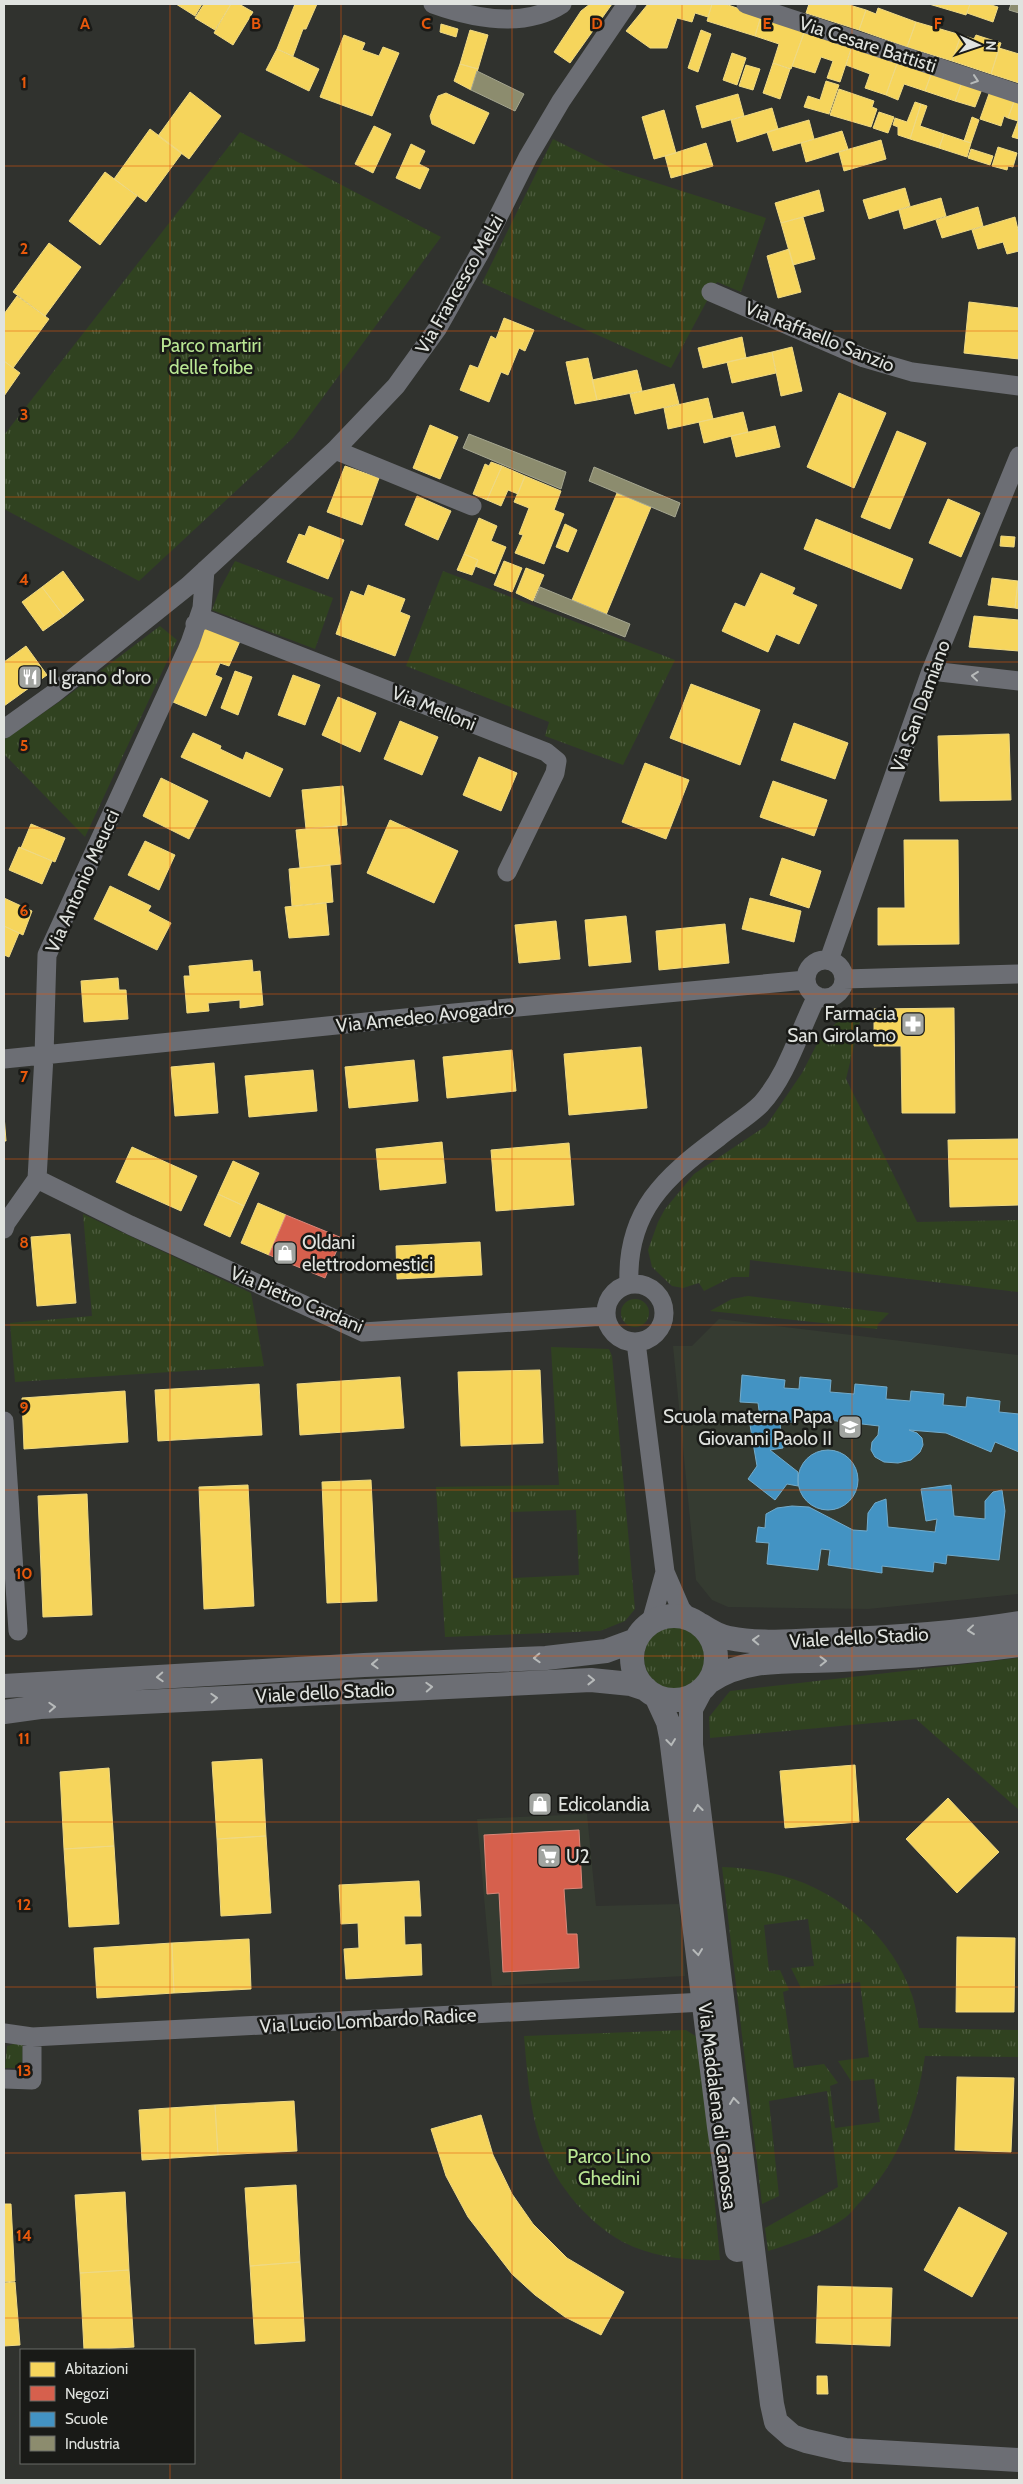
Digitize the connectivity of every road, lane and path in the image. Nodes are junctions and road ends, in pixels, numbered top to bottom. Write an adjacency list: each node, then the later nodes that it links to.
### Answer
1 (433, 4): 2 (street)
2 (562, 4)
3 (627, 4): 8 (street, Via Francesco Melzi)
4 (746, 4): 5 (street, Via Cesare Battisti, one-way to 5)
5 (1019, 94)
6 (711, 292): 7 (street, Via Raffaello Sanzio)
7 (1019, 386)
8 (335, 450): 10 (street); 11 (street, Via Francesco Melzi)
9 (1019, 456): 13 (street, Via San Damiano)
10 (472, 506)
11 (204, 570): 12 (street, Via Antonio Meucci); 15 (street, Via Francesco Melzi)
12 (196, 624): 16 (street, Via Melloni); 22 (street, Via Antonio Meucci)
13 (931, 671): 14 (street, one-way to 13); 17 (street, Via San Damiano)
14 (1019, 680)
15 (4, 729)
16 (507, 872)
17 (829, 960): 19 (street); 20 (street)
18 (1019, 974): 19 (street)
19 (844, 979): 21 (street)
20 (806, 980): 21 (street); 22 (street, Via Amedeo Avogadro)
21 (817, 996): 26 (street)
22 (44, 1056): 23 (street, Via Amedeo Avogadro); 24 (street, Via Antonio Meucci)
23 (4, 1059)
24 (37, 1179): 25 (street); 27 (street, Via Pietro Cardani)
25 (4, 1229)
26 (629, 1284): 27 (street); 28 (street)
27 (606, 1316): 28 (street)
28 (636, 1342): 30 (street)
29 (4, 1421): 33 (street)
30 (665, 1572): 31 (street); 34 (street)
31 (695, 1622): 32 (street, Viale dello Stadio, one-way to 31); 34 (street, Viale dello Stadio); 37 (street)
32 (1019, 1623)
33 (18, 1631)
34 (644, 1631): 36 (street, Viale dello Stadio, one-way to 36); 38 (street)
35 (1019, 1645): 37 (street, Viale dello Stadio, one-way to 35)
36 (4, 1686)
37 (704, 1687): 38 (street, Viale dello Stadio); 40 (street, Via Maddalena di Canossa, one-way to 37)
38 (651, 1693): 39 (street, Viale dello Stadio, one-way to 38); 41 (street, Via Maddalena di Canossa, one-way to 41)
39 (4, 1712)
40 (704, 1856): 41 (street); 42 (street, Via Maddalena di Canossa)
41 (690, 1886): 42 (street); 44 (street, Via Maddalena di Canossa, one-way to 44)
42 (715, 1944): 43 (street, Via Maddalena di Canossa)
43 (719, 1981): 44 (street); 47 (street, Via Maddalena di Canossa)
44 (704, 2002): 46 (street, Via Lucio Lombardo Radice); 47 (street); 49 (street, Via Maddalena di Canossa)
45 (4, 2033): 46 (street, Via Lucio Lombardo Radice)
46 (32, 2037): 48 (street)
47 (731, 2075): 50 (street, Via Maddalena di Canossa, one-way to 47)
48 (4, 2079)
49 (719, 2127): 50 (street); 51 (street, Via Maddalena di Canossa)
50 (749, 2218): 51 (street); 52 (street, Via Maddalena di Canossa)
51 (747, 2331): 52 (street, Via Maddalena di Canossa)
52 (845, 2450): 53 (street, Via Maddalena di Canossa)
53 (1019, 2460)

